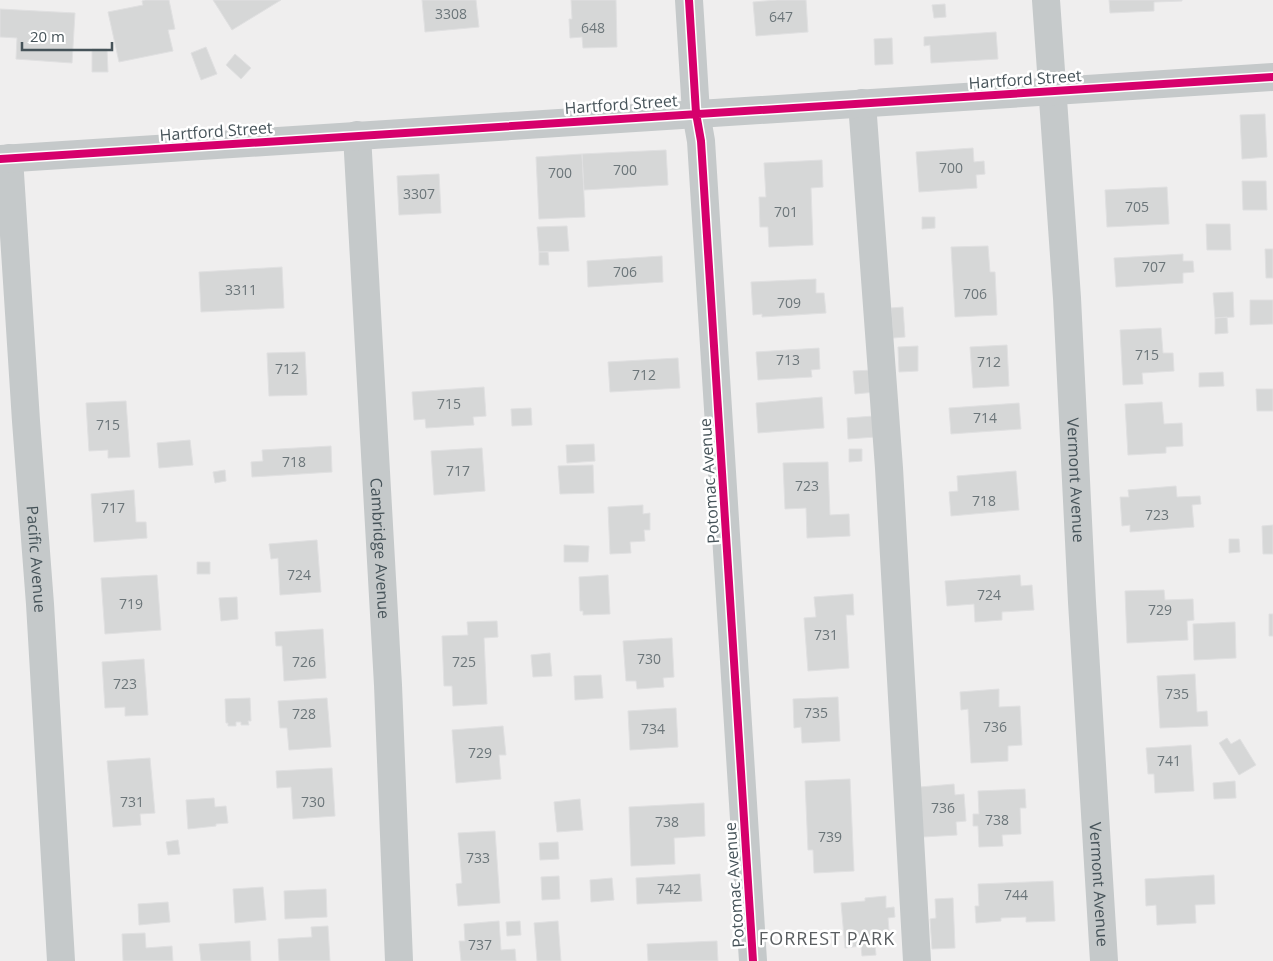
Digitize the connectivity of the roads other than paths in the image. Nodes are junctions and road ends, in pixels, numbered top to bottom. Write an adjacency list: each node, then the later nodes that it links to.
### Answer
1 (689, 0): 6 (street, Potomac Avenue)
2 (1046, 0): 4 (street, Vermont Avenue)
3 (1273, 77): 4 (street, Hartford Street)
4 (1052, 91): 5 (street, Hartford Street); 13 (street, Vermont Avenue)
5 (862, 103): 6 (street, Hartford Street); 12 (street)
6 (696, 113): 7 (street, Hartford Street); 11 (street, Potomac Avenue)
7 (357, 136): 8 (street, Hartford Street); 10 (street, Cambridge Avenue)
8 (5, 158): 9 (street, Pacific Avenue)
9 (61, 961)
10 (399, 961)
11 (753, 961)
12 (917, 961)
13 (1104, 961)

